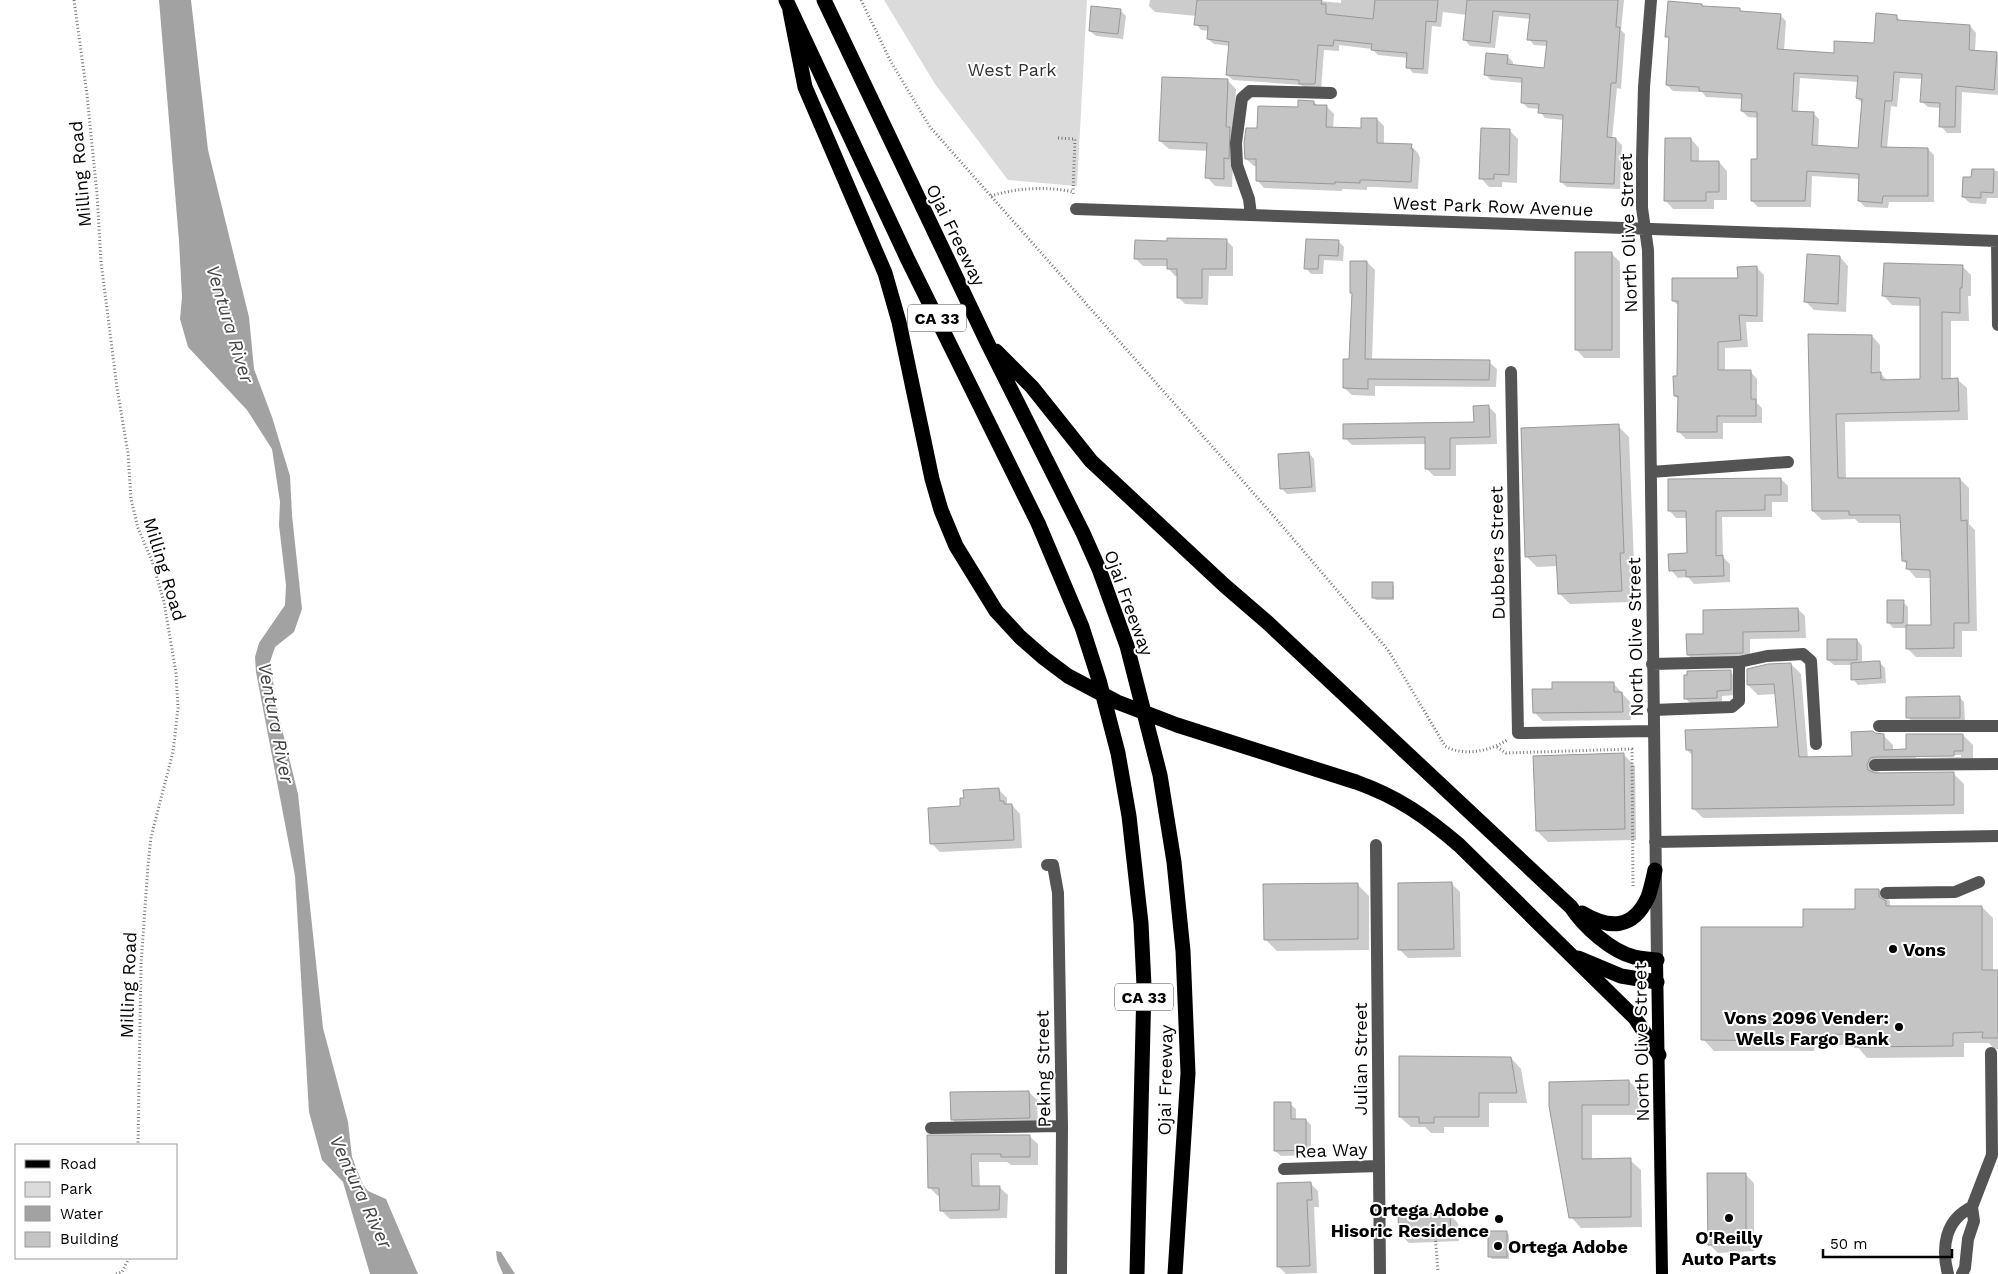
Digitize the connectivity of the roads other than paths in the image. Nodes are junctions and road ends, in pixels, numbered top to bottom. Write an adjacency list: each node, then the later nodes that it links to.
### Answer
1 (824, 0): 10 (highway, Ojai Freeway / CA 33)
2 (1651, 0): 7 (street, North Olive Street)
3 (788, 6): 31 (highway); 42 (highway, Ojai Freeway / CA 33)
4 (1331, 93): 6 (street)
5 (1076, 209): 6 (street, West Park Row Avenue)
6 (1251, 215): 7 (street, West Park Row Avenue)
7 (1646, 230): 8 (street, West Park Row Avenue); 13 (street, North Olive Street)
8 (1997, 241): 9 (street)
9 (1998, 325)
10 (987, 342): 30 (highway); 43 (highway, Ojai Freeway / CA 33)
11 (1511, 372): 19 (street, Dubbers Street)
12 (1788, 462): 13 (street)
13 (1651, 472): 15 (street, North Olive Street)
14 (1739, 662): 15 (street); 16 (street); 20 (street)
15 (1652, 664): 16 (street, North Olive Street)
16 (1653, 710): 19 (street, North Olive Street)
17 (1879, 726): 18 (street)
18 (1998, 726)
19 (1653, 731): 24 (street, North Olive Street)
20 (1816, 744)
21 (1998, 764): 22 (street)
22 (1875, 765)
23 (1998, 836): 24 (street)
24 (1654, 842): 27 (street, North Olive Street)
25 (1376, 844): 38 (street, Julian Street)
26 (1050, 865): 36 (street, Peking Street)
27 (1655, 870): 30 (highway); 32 (street, North Olive Street)
28 (1979, 882): 29 (street)
29 (1886, 893)
30 (1571, 907): 32 (highway)
31 (1568, 954): 33 (highway); 35 (highway)
32 (1657, 960): 33 (main road, North Olive Street)
33 (1658, 982): 35 (main road, North Olive Street)
34 (1991, 1053): 40 (street)
35 (1659, 1055): 45 (main road, North Olive Street)
36 (1062, 1126): 37 (street); 41 (street, Peking Street)
37 (931, 1128)
38 (1378, 1166): 39 (street, Rea Way); 44 (street, Julian Street)
39 (1284, 1169)
40 (1972, 1207): 46 (street); 47 (street)
41 (1061, 1274)
42 (1137, 1274)
43 (1175, 1274)
44 (1380, 1274)
45 (1662, 1274)
46 (1948, 1274)
47 (1962, 1274)

